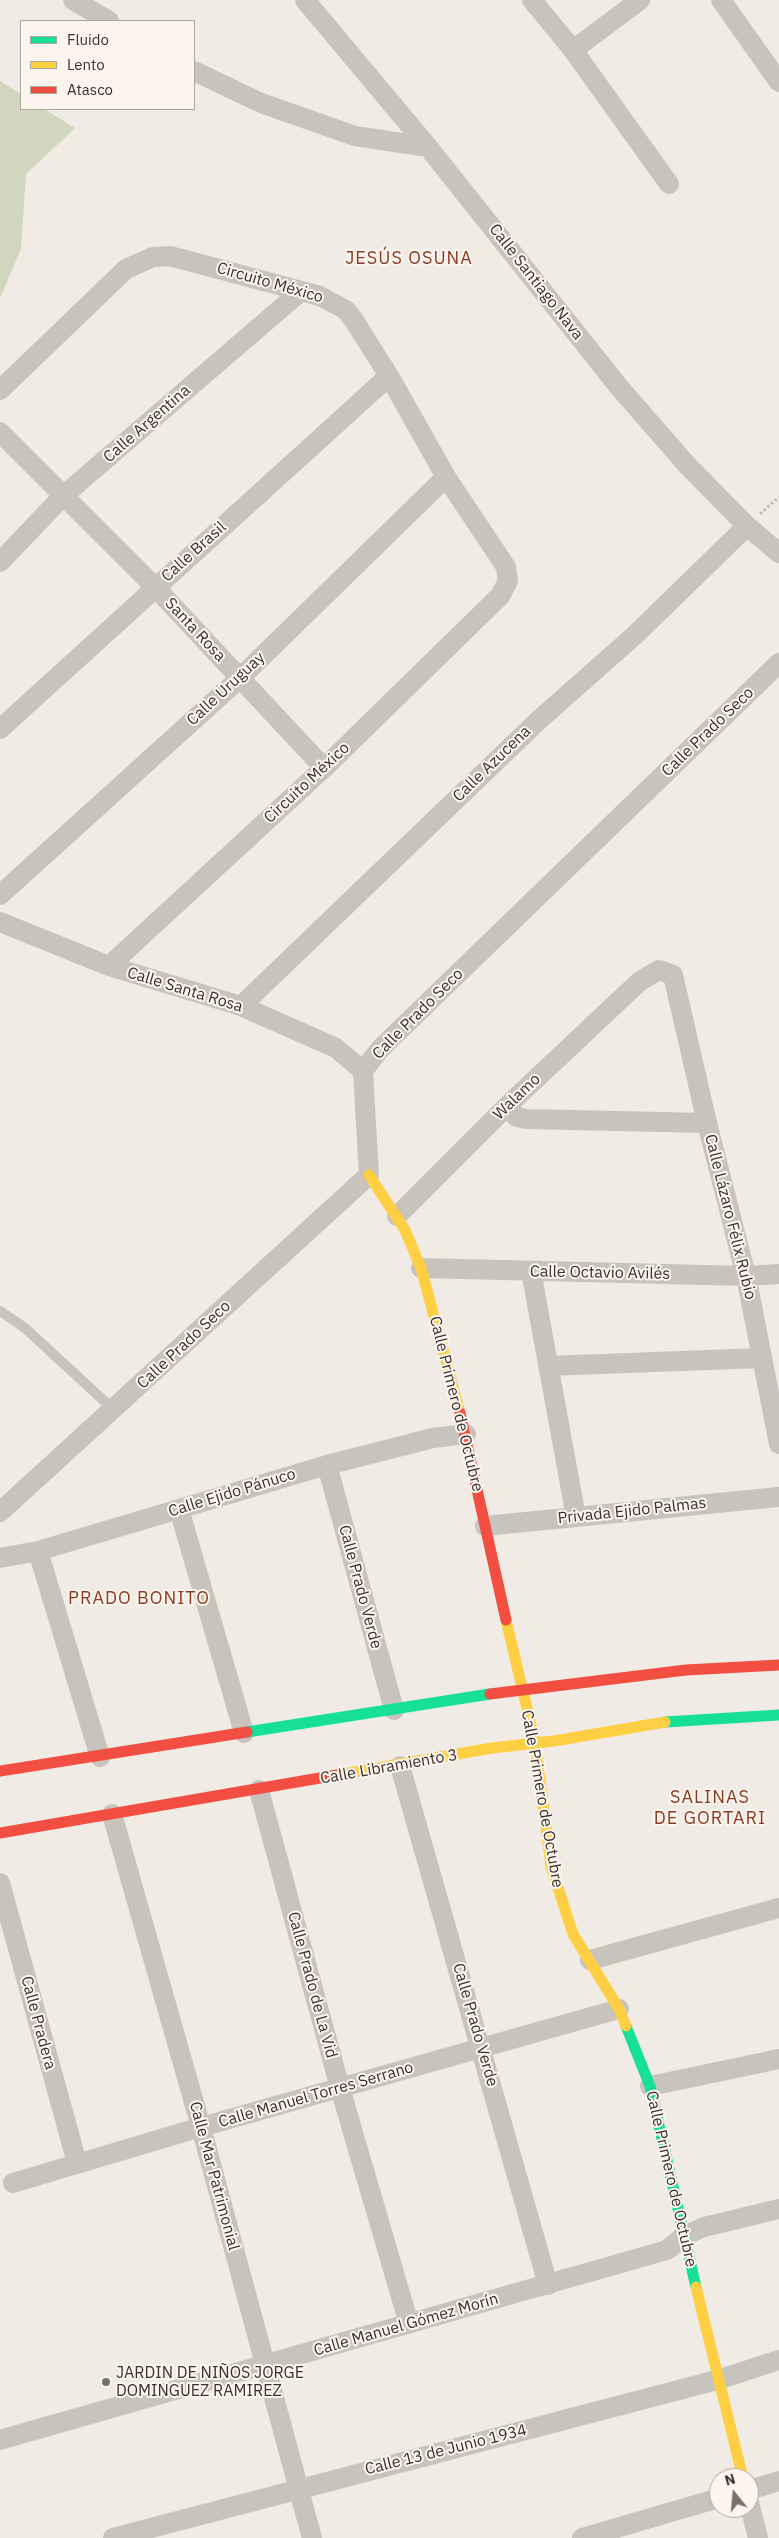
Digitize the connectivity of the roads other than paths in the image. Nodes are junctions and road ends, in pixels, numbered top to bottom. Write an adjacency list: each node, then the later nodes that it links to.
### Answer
1 (73, 0): 6 (street)
2 (305, 0): 10 (street, Calle Santiago Nava)
3 (532, 0): 7 (street)
4 (640, 0): 7 (street)
5 (721, 0): 9 (street)
6 (107, 20)
7 (573, 50): 11 (street)
8 (195, 71): 10 (street)
9 (779, 82)
10 (428, 147): 18 (street, Calle Santiago Nava)
11 (668, 184)
12 (300, 292): 13 (street, Circuito México); 14 (street, Circuito México); 17 (street, Calle Argentina)
13 (389, 376): 16 (street, Circuito México); 21 (street, Calle Brasil)
14 (0, 390)
15 (0, 432): 17 (street, Santa Rosa)
16 (446, 478): 23 (street, Calle Uruguay); 25 (street, Circuito México)
17 (63, 496): 20 (street, Calle Argentina); 21 (street, Santa Rosa)
18 (747, 526): 19 (street, Calle Santiago Nava); 30 (street, Calle Azucena)
19 (779, 553)
20 (0, 562)
21 (156, 587): 23 (street, Santa Rosa); 24 (street, Calle Brasil)
22 (779, 663): 31 (street, Calle Prado Seco)
23 (240, 678): 25 (street, Santa Rosa); 26 (street, Calle Uruguay)
24 (0, 729)
25 (324, 768): 28 (street, Circuito México)
26 (0, 895)
27 (0, 922): 28 (street, Calle Santa Rosa)
28 (109, 966): 30 (street, Calle Santa Rosa)
29 (678, 991): 32 (street, Walamo); 33 (street, Calle Lázaro Félix Rubio)
30 (241, 1006): 31 (street, Calle Santa Rosa)
31 (363, 1071): 34 (street, Calle Prado Seco)
32 (506, 1107): 33 (street); 35 (street, Walamo)
33 (707, 1123): 39 (street, Calle Lázaro Félix Rubio)
34 (369, 1175): 35 (street, Calle Primero de Octubre); 43 (street, Calle Prado Seco)
35 (397, 1216): 36 (street, Calle Primero de Octubre)
36 (421, 1268): 37 (street, Calle Octavio Avilés); 44 (street, Calle Primero de Octubre)
37 (531, 1271): 39 (street, Calle Octavio Avilés); 42 (street)
38 (779, 1274): 39 (street, Calle Octavio Avilés)
39 (746, 1276): 41 (street, Calle Lázaro Félix Rubio)
40 (0, 1311): 43 (lane)
41 (762, 1358): 42 (street); 45 (street, Calle Lázaro Félix Rubio)
42 (548, 1366): 50 (street)
43 (114, 1410): 49 (street, Calle Prado Seco)
44 (466, 1434): 46 (street, Calle Ejido Pánuco); 51 (street, Calle Primero de Octubre)
45 (779, 1444)
46 (327, 1465): 48 (street, Calle Ejido Pánuco); 56 (street, Calle Prado Verde)
47 (779, 1497): 50 (street, Privada Ejido Palmas)
48 (178, 1509): 52 (street, Calle Ejido Pánuco); 58 (street)
49 (0, 1512)
50 (576, 1516): 51 (street, Privada Ejido Palmas)
51 (485, 1526): 55 (street, Calle Primero de Octubre)
52 (38, 1551): 53 (street, Calle Ejido Pánuco); 60 (street)
53 (0, 1558)
54 (779, 1666): 55 (street)
55 (521, 1689): 56 (street); 59 (street, Calle Primero de Octubre)
56 (394, 1710): 58 (street)
57 (779, 1715): 59 (street, Calle Libramiento 3)
58 (244, 1733): 60 (street)
59 (535, 1742): 61 (street, Calle Libramiento 3); 69 (street, Calle Primero de Octubre)
60 (100, 1757): 62 (street)
61 (400, 1766): 63 (street, Calle Libramiento 3); 71 (street, Calle Prado Verde)
62 (0, 1771)
63 (259, 1790): 64 (street, Calle Libramiento 3); 74 (street, Calle Prado de La Vid)
64 (112, 1814): 65 (street, Calle Libramiento 3); 75 (street, Calle Mar Patrimonial)
65 (0, 1833)
66 (0, 1882): 68 (street, Calle Pradera)
67 (779, 1908): 69 (street)
68 (4, 1912): 76 (street, Calle Pradera)
69 (590, 1960): 70 (street, Calle Primero de Octubre)
70 (619, 2009): 71 (street, Calle Manuel Torres Serrano); 73 (street, Calle Primero de Octubre)
71 (482, 2048): 74 (street, Calle Manuel Torres Serrano); 80 (street, Calle Prado Verde)
72 (779, 2059): 73 (street)
73 (650, 2086): 79 (street, Calle Primero de Octubre)
74 (340, 2088): 75 (street, Calle Manuel Torres Serrano); 81 (street, Calle Prado de La Vid)
75 (201, 2127): 76 (street, Calle Manuel Torres Serrano); 83 (street, Calle Mar Patrimonial)
76 (77, 2163): 77 (street, Calle Manuel Torres Serrano)
77 (13, 2183)
78 (779, 2209): 79 (street, Calle Manuel Gómez Morín)
79 (684, 2236): 80 (street, Calle Manuel Gómez Morín); 84 (street, Calle Primero de Octubre)
80 (548, 2285): 81 (street, Calle Manuel Gómez Morín)
81 (409, 2324): 83 (street, Calle Manuel Gómez Morín)
82 (779, 2360): 84 (street, Calle 13 de Junio 1934)
83 (266, 2366): 85 (street, Calle Manuel Gómez Morín); 89 (street, Calle Mar Patrimonial)
84 (717, 2380): 86 (street, Calle Primero de Octubre); 89 (street, Calle 13 de Junio 1934)
85 (0, 2440)
86 (740, 2468)
87 (779, 2481): 88 (street)
88 (759, 2487)
89 (299, 2488): 92 (street, Calle 13 de Junio 1934); 93 (street, Calle Mar Patrimonial)
90 (709, 2501): 94 (street)
91 (753, 2518): 95 (street)
92 (113, 2538)
93 (312, 2538)
94 (582, 2538)
95 (758, 2538)

